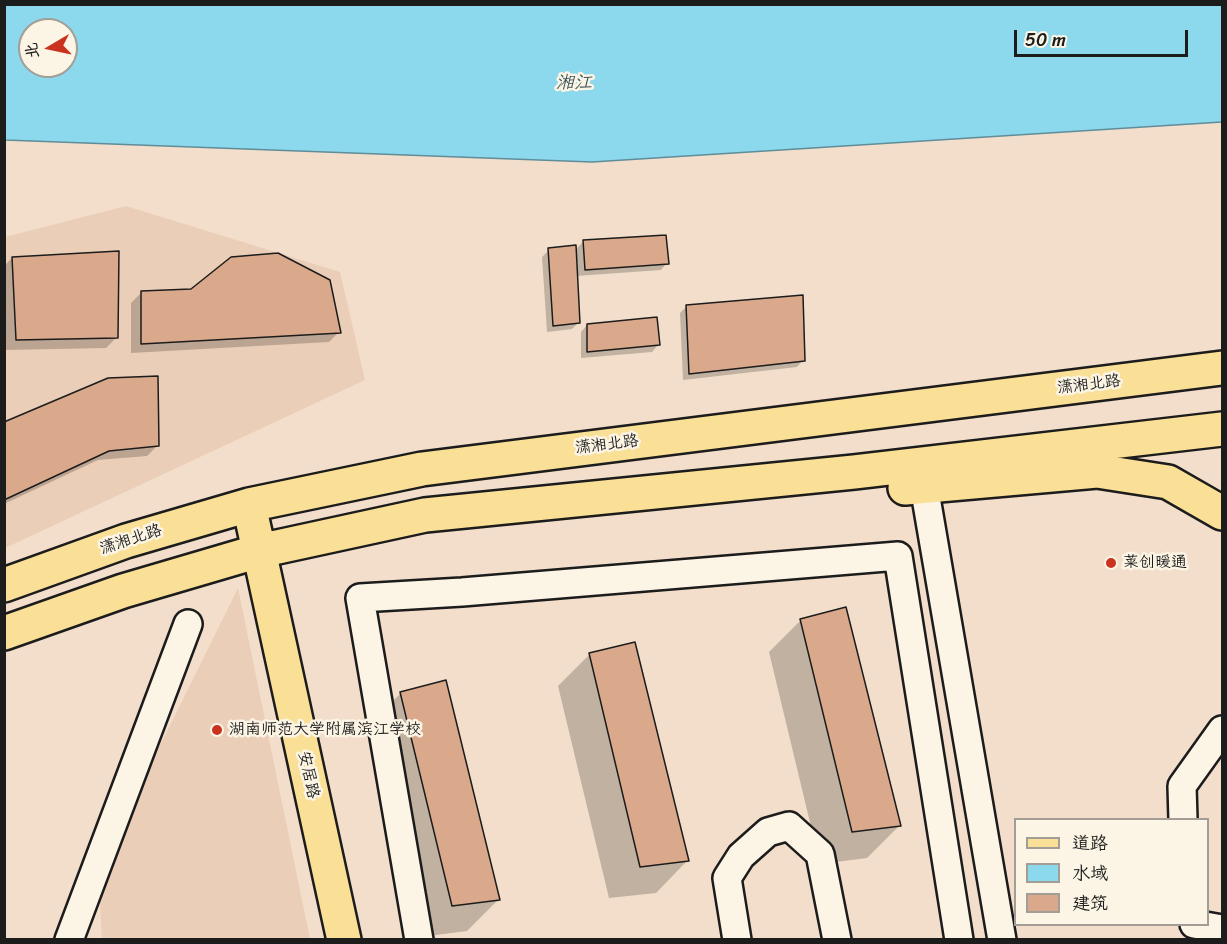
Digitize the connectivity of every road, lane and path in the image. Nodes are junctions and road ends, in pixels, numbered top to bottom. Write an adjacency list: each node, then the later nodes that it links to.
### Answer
1 (1222, 368): 5 (main road, 潇湘北路)
2 (1222, 429): 4 (main road)
3 (924, 486): 4 (main road); 6 (main road); 21 (street)
4 (682, 489): 7 (main road)
5 (249, 505): 7 (main road, 安居路); 8 (main road, 潇湘北路)
6 (1222, 513)
7 (259, 552): 10 (main road); 16 (main road, 安居路)
8 (4, 585)
9 (188, 624): 15 (street)
10 (4, 633)
11 (1222, 730): 12 (street)
12 (1183, 818)
13 (1203, 926): 14 (street)
14 (1222, 930)
15 (69, 939)
16 (344, 939)
17 (419, 939): 20 (street)
18 (737, 939): 19 (street)
19 (837, 939)
20 (959, 939)
21 (1002, 939)

